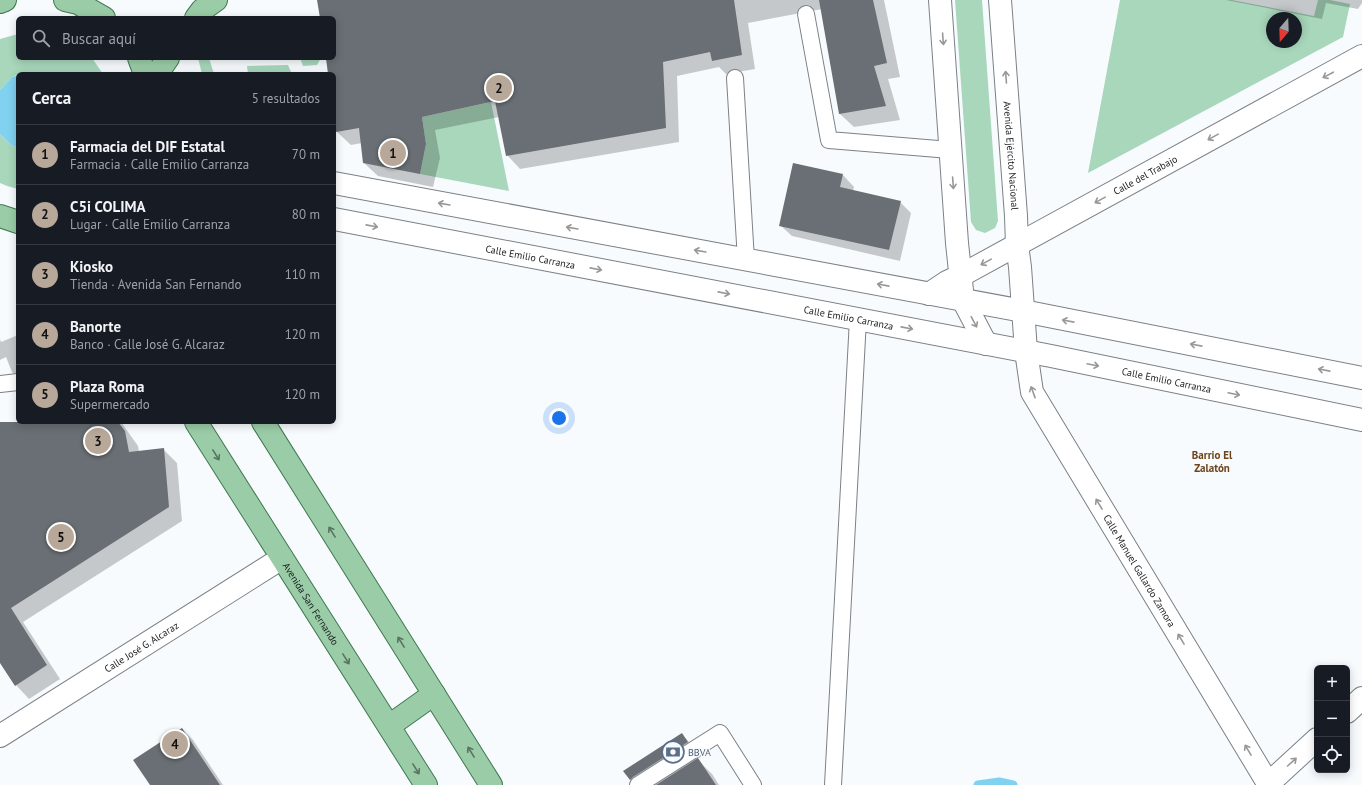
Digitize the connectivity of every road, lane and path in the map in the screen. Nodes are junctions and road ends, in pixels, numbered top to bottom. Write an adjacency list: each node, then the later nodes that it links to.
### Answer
1 (103, 0): 5 (main road)
2 (216, 0): 8 (main road)
3 (940, 0): 15 (street, one-way to 15)
4 (1000, 0): 20 (street, Avenida Ejército Nacional, one-way to 4)
5 (72, 1): 7 (main road)
6 (806, 14): 15 (lane)
7 (100, 16)
8 (198, 16)
9 (1362, 56): 20 (street, Calle del Trabajo, one-way to 20)
10 (140, 60): 12 (main road)
11 (167, 60): 13 (main road)
12 (144, 72)
13 (158, 72)
14 (735, 78): 21 (lane)
15 (950, 150): 22 (street, one-way to 22)
16 (336, 183): 21 (street, one-way to 16)
17 (0, 216): 19 (main road)
18 (336, 219): 26 (street, Calle Emilio Carranza, one-way to 26)
19 (16, 221)
20 (1017, 245): 22 (street, Calle del Trabajo, one-way to 22); 25 (street, Avenida Ejército Nacional)
21 (746, 260): 23 (street, one-way to 21)
22 (960, 276): 23 (street, Calle del Trabajo); 24 (street)
23 (929, 294): 24 (street)
24 (963, 300): 25 (street); 27 (street, one-way to 27)
25 (1023, 311): 28 (street, Calle Manuel Gallardo Zamora); 29 (street, one-way to 25)
26 (858, 319): 27 (street, Calle Emilio Carranza, one-way to 27); 47 (lane)
27 (986, 344): 28 (street, Calle Emilio Carranza)
28 (1026, 351): 32 (street, Calle Emilio Carranza, one-way to 32); 42 (street, Calle Manuel Gallardo Zamora, one-way to 28)
29 (1362, 378)
30 (16, 382): 31 (lane)
31 (0, 384)
32 (1362, 420)
33 (197, 424): 35 (main road, Avenida San Fernando, one-way to 35)
34 (264, 424): 36 (main road, one-way to 34)
35 (282, 558): 39 (main road, Avenida San Fernando, one-way to 39); 40 (street, Calle José G. Alcaraz)
36 (434, 694): 39 (main road); 44 (main road, one-way to 36)
37 (1362, 698): 38 (street)
38 (1350, 709)
39 (389, 726): 43 (main road, Avenida San Fernando, one-way to 43)
40 (0, 736)
41 (1314, 742): 42 (street, one-way to 41)
42 (1268, 784)
43 (426, 785)
44 (491, 785)
45 (638, 785): 46 (lane)
46 (753, 785)
47 (833, 785)

